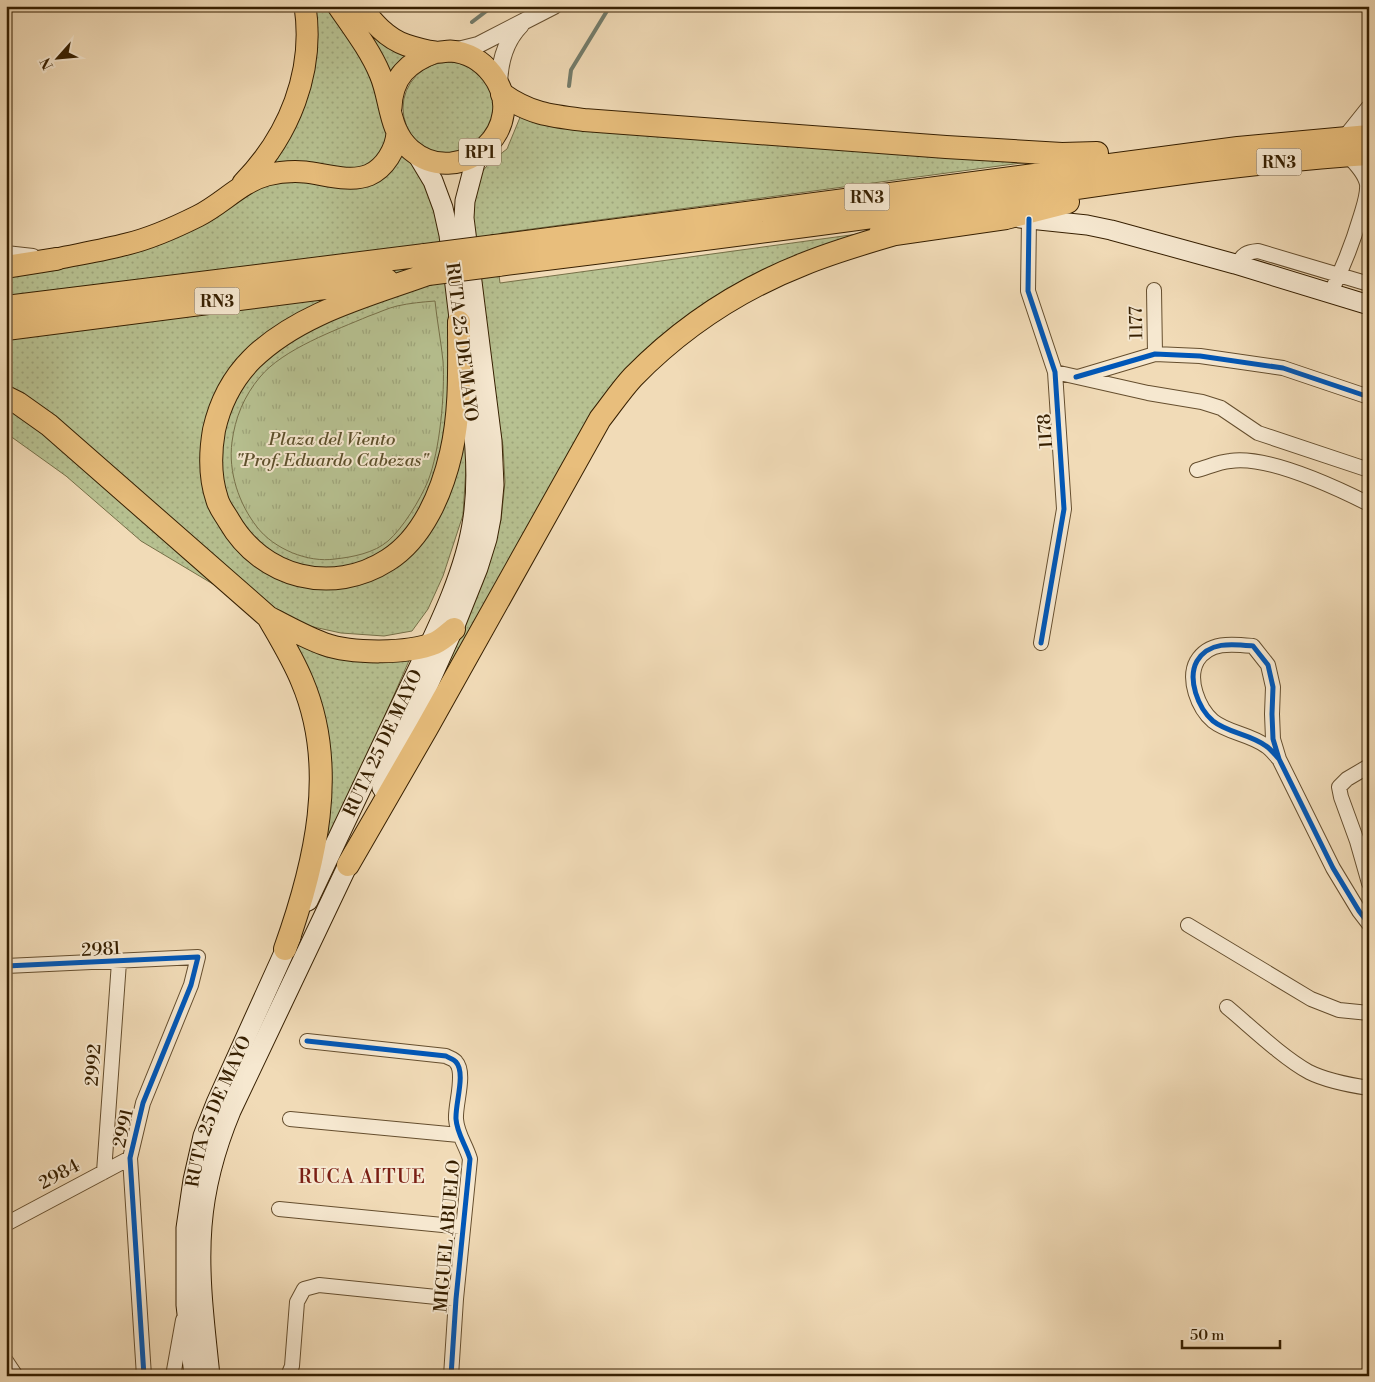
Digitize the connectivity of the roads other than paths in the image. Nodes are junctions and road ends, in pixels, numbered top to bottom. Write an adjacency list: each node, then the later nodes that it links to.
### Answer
1 (305, 6): 17 (main road)
2 (338, 6): 9 (main road)
3 (360, 6): 6 (main road)
4 (554, 6): 5 (street)
5 (522, 24): 6 (street); 7 (street)
6 (443, 52): 7 (main road); 9 (main road)
7 (501, 91): 11 (highway); 13 (main road, RUTA 25 DE MAYO / RP1)
8 (1369, 108): 12 (street)
9 (394, 123): 14 (main road); 17 (main road)
10 (1369, 136): 12 (highway, RN3)
11 (1238, 148): 12 (highway, RN3); 23 (highway, RN3)
12 (1354, 149): 15 (highway, RN3); 16 (street)
13 (477, 155): 14 (main road, RUTA 25 DE MAYO / RP1); 45 (main road, RUTA 25 DE MAYO)
14 (418, 156): 34 (main road, RUTA 25 DE MAYO)
15 (1189, 172): 18 (highway); 21 (highway, RN3)
16 (1368, 182): 28 (street)
17 (235, 192): 24 (main road)
18 (1006, 218): 19 (main road); 20 (highway)
19 (1029, 219): 26 (main road); 37 (street, 1178)
20 (895, 234): 21 (highway); 50 (highway)
21 (737, 236): 23 (highway, RN3)
22 (6, 253): 24 (street)
23 (496, 256): 25 (highway, RN3, bridge)
24 (56, 259): 27 (highway)
25 (426, 265): 33 (highway, RN3); 34 (highway); 35 (highway, RN3)
26 (1237, 265): 28 (street); 31 (main road)
27 (6, 267)
28 (1340, 274): 29 (street); 31 (street)
29 (1369, 284)
30 (1154, 290): 36 (street, 1177)
31 (1330, 294): 32 (main road)
32 (1369, 305)
33 (6, 307)
34 (460, 322): 47 (main road, RUTA 25 DE MAYO)
35 (6, 329)
36 (1155, 354): 38 (street); 40 (street)
37 (1055, 372): 38 (street); 46 (street, 1178)
38 (1076, 378): 42 (street)
39 (6, 397): 44 (highway)
40 (1369, 397)
41 (1197, 470): 43 (street)
42 (1369, 470)
43 (1369, 504)
44 (268, 617): 47 (highway); 54 (highway)
45 (454, 629): 47 (highway); 50 (main road, RUTA 25 DE MAYO)
46 (1042, 643)
47 (428, 645): 54 (main road, RUTA 25 DE MAYO)
48 (1279, 759): 48 (street); 52 (street)
49 (1369, 766): 51 (street)
50 (348, 865): 76 (main road, RUTA 25 DE MAYO)
51 (1369, 883)
52 (1369, 924)
53 (1188, 925): 59 (street)
54 (285, 949): 70 (main road, RUTA 25 DE MAYO)
55 (198, 957): 56 (street, 2981); 64 (street, 2991)
56 (119, 962): 57 (street, 2981); 65 (street, 2992)
57 (6, 966)
58 (1227, 1007): 61 (street)
59 (1369, 1012)
60 (307, 1041): 63 (street, MIGUEL ABUELO)
61 (1369, 1088)
62 (290, 1119): 63 (street)
63 (459, 1135): 68 (street, MIGUEL ABUELO)
64 (130, 1158): 65 (street, 2984); 73 (street, 2991)
65 (104, 1172): 67 (street, 2984)
66 (278, 1209): 68 (street)
67 (6, 1224)
68 (463, 1227): 69 (street, MIGUEL ABUELO)
69 (456, 1299): 77 (street); 78 (street, MIGUEL ABUELO)
70 (186, 1305): 74 (street); 75 (main road, RUTA 25 DE MAYO)
71 (6, 1361): 72 (street)
72 (16, 1376)
73 (144, 1376)
74 (173, 1376)
75 (194, 1376)
76 (210, 1376)
77 (288, 1376)
78 (451, 1376)

